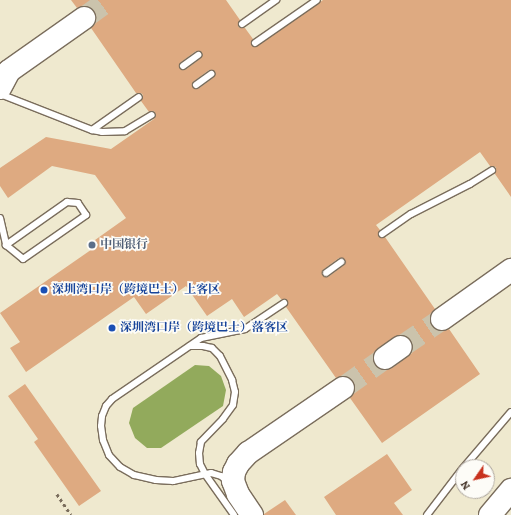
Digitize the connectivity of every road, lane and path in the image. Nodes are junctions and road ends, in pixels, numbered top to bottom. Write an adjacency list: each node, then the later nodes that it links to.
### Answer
1 (276, 0): 4 (lane)
2 (317, 0): 5 (lane)
3 (84, 18): 10 (highway)
4 (242, 24)
5 (255, 43)
6 (198, 55): 7 (lane)
7 (183, 66)
8 (211, 74): 9 (lane)
9 (196, 85)
10 (0, 88)
11 (0, 94): 14 (lane)
12 (139, 97): 14 (lane)
13 (152, 115): 14 (lane)
14 (92, 130)
15 (492, 170): 17 (lane)
16 (0, 218): 18 (lane)
17 (382, 234)
18 (6, 245): 18 (lane)
19 (341, 262): 21 (lane)
20 (511, 270): 23 (highway)
21 (326, 273)
22 (284, 303): 24 (lane)
23 (442, 319)
24 (190, 346): 28 (lane); 28 (lane)
25 (343, 388): 32 (highway)
26 (511, 412): 27 (lane)
27 (470, 459)
28 (204, 474): 32 (lane); 34 (lane)
29 (455, 477): 36 (lane)
30 (511, 490): 37 (highway)
31 (57, 494): 33 (path)
32 (238, 494): 35 (highway)
33 (71, 515)
34 (234, 515)
35 (252, 515)
36 (426, 515)
37 (490, 515)

